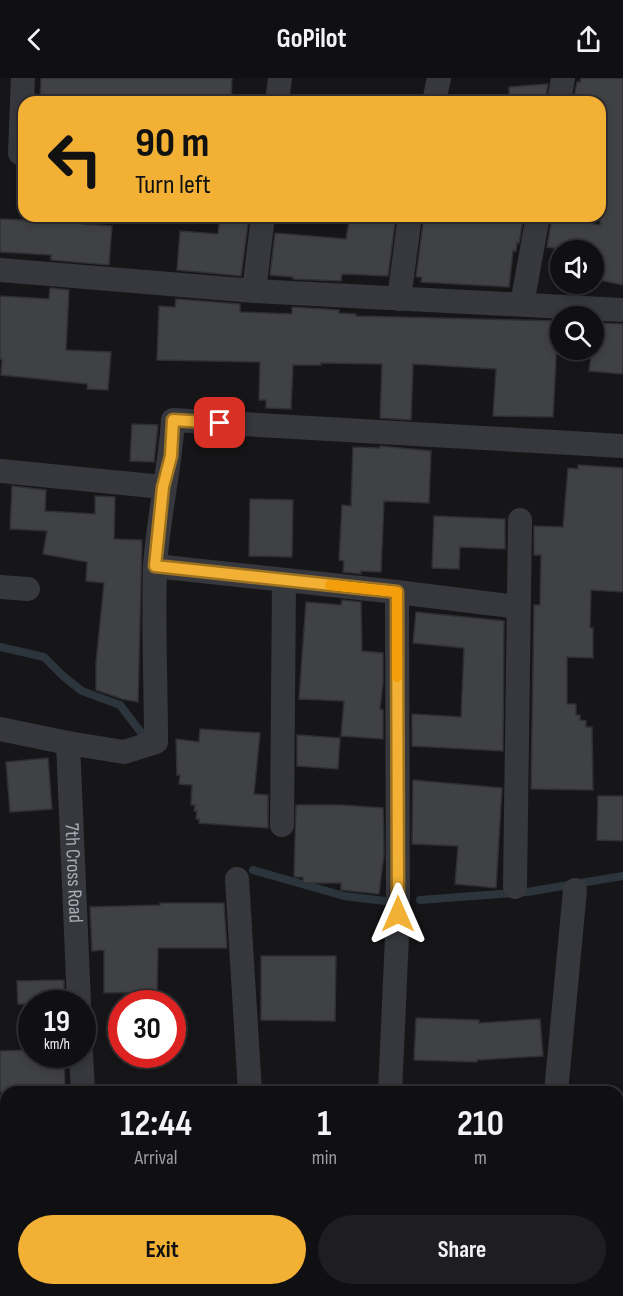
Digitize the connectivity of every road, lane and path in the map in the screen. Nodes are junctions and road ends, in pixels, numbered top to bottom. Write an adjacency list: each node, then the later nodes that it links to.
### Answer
1 (23, 78): 5 (street)
2 (280, 78): 6 (street)
3 (440, 78): 7 (street)
4 (563, 78): 8 (street)
5 (21, 96)
6 (278, 96)
7 (436, 96)
8 (560, 96)
9 (18, 125): 10 (street)
10 (15, 153)
11 (262, 222): 15 (street)
12 (409, 222): 16 (street)
13 (537, 222): 17 (street)
14 (0, 270): 15 (street)
15 (254, 291): 16 (street)
16 (399, 299): 17 (street)
17 (522, 304): 18 (street)
18 (623, 310)
19 (623, 446): 21 (street)
20 (0, 471): 21 (street)
21 (163, 487): 23 (street)
22 (520, 520): 28 (street)
23 (155, 566): 24 (street); 30 (street)
24 (284, 581): 27 (street); 31 (street)
25 (0, 587): 26 (street)
26 (28, 589)
27 (397, 592): 28 (street); 39 (street)
28 (519, 607): 33 (street)
29 (0, 729): 30 (street)
30 (68, 743): 35 (street, 7th Cross Road)
31 (282, 825)
32 (237, 879): 38 (street)
33 (515, 887)
34 (575, 890): 40 (street)
35 (78, 990)
36 (82, 1068): 37 (street)
37 (83, 1086)
38 (250, 1086)
39 (390, 1086)
40 (557, 1086)

